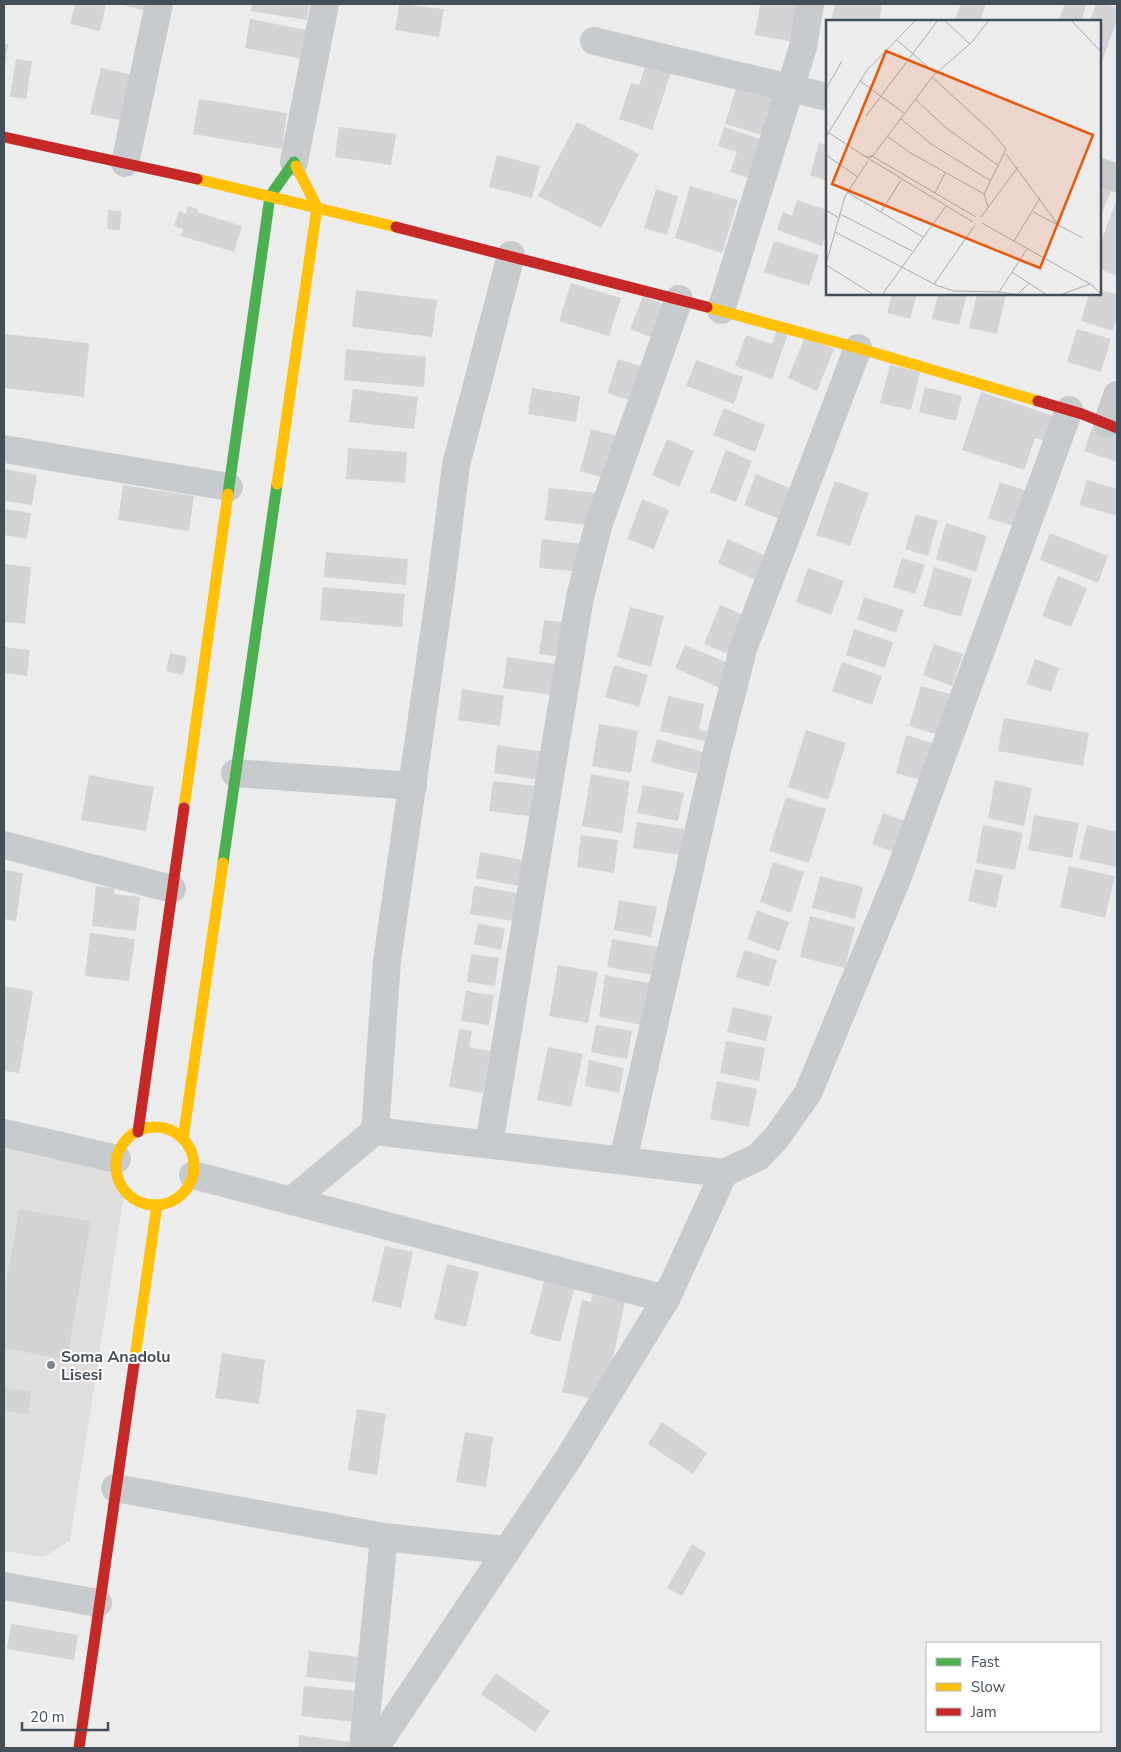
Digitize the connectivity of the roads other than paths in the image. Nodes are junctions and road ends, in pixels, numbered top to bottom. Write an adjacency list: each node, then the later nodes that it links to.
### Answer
1 (159, 4): 9 (street)
2 (325, 4): 8 (street)
3 (810, 4): 5 (street)
4 (594, 41): 5 (street)
5 (790, 88): 6 (street); 16 (street)
6 (826, 97)
7 (4, 137): 9 (main road)
8 (294, 162): 12 (main road); 13 (main road)
9 (125, 163): 12 (main road)
10 (1101, 172): 11 (street)
11 (1117, 178)
12 (270, 196): 13 (main road); 22 (main road)
13 (317, 207): 14 (main road); 23 (main road)
14 (511, 255): 15 (main road); 24 (street)
15 (679, 299): 16 (main road); 31 (street)
16 (721, 310): 17 (main road)
17 (858, 348): 19 (main road); 33 (street)
18 (1117, 395): 20 (street)
19 (1069, 410): 20 (main road); 34 (street)
20 (1112, 426)
21 (4, 450): 22 (street)
22 (229, 487): 26 (main road)
23 (236, 773): 24 (street); 30 (main road)
24 (413, 786): 27 (street)
25 (4, 846): 26 (street)
26 (172, 889): 28 (main road)
27 (375, 1131): 31 (street); 36 (street)
28 (138, 1132): 30 (main road); 32 (main road)
29 (4, 1133): 32 (street)
30 (183, 1139): 35 (main road)
31 (489, 1144): 33 (street)
32 (118, 1160): 37 (main road)
33 (623, 1160): 34 (street)
34 (724, 1173): 38 (street)
35 (193, 1175): 36 (street); 37 (main road)
36 (291, 1200): 38 (street)
37 (156, 1205): 39 (main road)
38 (666, 1299): 41 (street)
39 (115, 1488): 40 (street); 43 (main road)
40 (384, 1537): 41 (street); 45 (street)
41 (506, 1550): 46 (street)
42 (4, 1586): 43 (street)
43 (98, 1603): 44 (main road)
44 (80, 1748)
45 (363, 1748)
46 (374, 1748)

